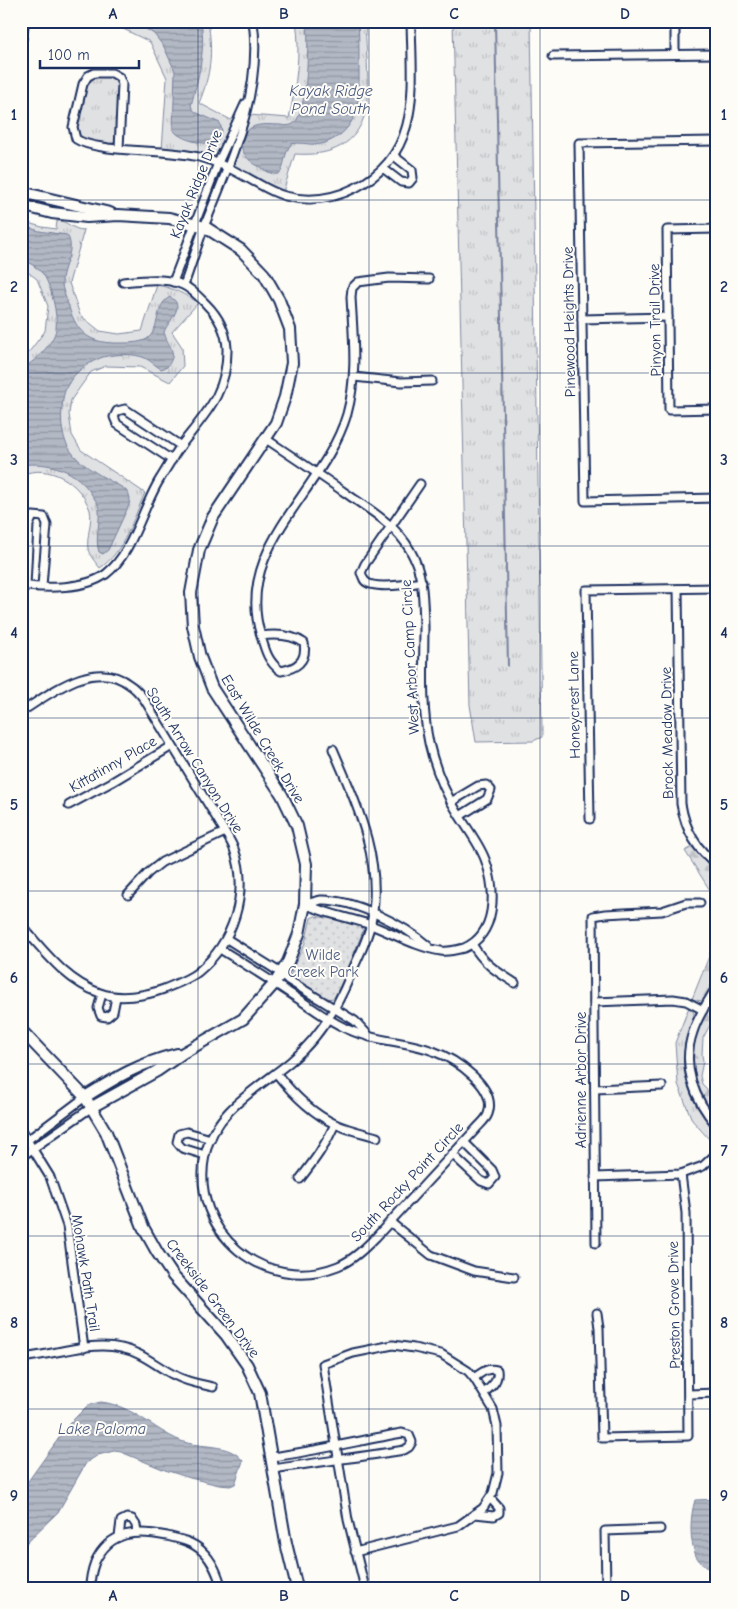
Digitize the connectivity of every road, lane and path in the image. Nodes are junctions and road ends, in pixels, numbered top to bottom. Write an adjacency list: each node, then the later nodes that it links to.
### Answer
1 (23, 21): 5 (street)
2 (253, 21): 9 (street, Kayak Ridge Drive)
3 (411, 21): 12 (street)
4 (675, 21): 6 (street)
5 (21, 38)
6 (675, 54): 7 (street); 8 (street)
7 (717, 54)
8 (553, 56)
9 (249, 97): 13 (street, Kayak Ridge Drive); 14 (street, Kayak Ridge Drive)
10 (717, 141): 27 (street, Pinewood Heights Drive)
11 (118, 149): 11 (street); 13 (street)
12 (394, 156): 15 (street); 15 (street)
13 (218, 163): 14 (street); 19 (street, Kayak Ridge Drive)
14 (228, 168): 15 (street); 20 (street, Kayak Ridge Drive)
15 (384, 168)
16 (21, 192): 18 (street, East Wilde Creek Drive)
17 (21, 205): 18 (street, East Wilde Creek Drive)
18 (118, 215): 19 (street, East Wilde Creek Drive)
19 (194, 224): 20 (street, East Wilde Creek Drive); 24 (street, Kayak Ridge Drive)
20 (204, 227): 25 (street, Kayak Ridge Drive); 31 (street, East Wilde Creek Drive)
21 (717, 228): 26 (street, Pinyon Trail Drive)
22 (429, 279): 28 (street)
23 (123, 282): 24 (street)
24 (173, 282): 25 (street)
25 (184, 285): 32 (street)
26 (668, 318): 27 (street); 30 (street, Pinyon Trail Drive)
27 (582, 319): 36 (street, Pinewood Heights Drive)
28 (354, 377): 29 (street); 34 (street)
29 (432, 382)
30 (717, 410)
31 (266, 439): 34 (street, West Arbor Camp Circle); 55 (street, East Wilde Creek Drive)
32 (181, 446): 33 (street); 33 (street)
33 (172, 460): 40 (street)
34 (318, 474): 37 (street, West Arbor Camp Circle); 43 (street)
35 (420, 484): 37 (street)
36 (717, 498)
37 (390, 526): 38 (street, West Arbor Camp Circle); 38 (street)
38 (422, 582): 47 (street, West Arbor Camp Circle)
39 (24, 585): 40 (street); 40 (street)
40 (42, 586)
41 (717, 588): 42 (street)
42 (678, 589): 50 (street, Honeycrest Lane); 52 (street, Brock Meadow Drive)
43 (261, 636): 43 (street)
44 (21, 712): 45 (street, South Arrow Canyon Drive)
45 (172, 746): 48 (street, Kittatinny Place); 51 (street, South Arrow Canyon Drive)
46 (334, 749): 56 (street, South Rocky Point Circle)
47 (451, 802): 49 (street, West Arbor Camp Circle); 49 (street)
48 (69, 805)
49 (460, 816): 60 (street, West Arbor Camp Circle)
50 (590, 819)
51 (225, 832): 53 (street); 59 (street, South Arrow Canyon Drive)
52 (717, 864)
53 (128, 895)
54 (700, 903): 69 (street, Adrienne Arbor Drive)
55 (305, 904): 56 (street); 58 (street); 63 (street, East Wilde Creek Drive)
56 (372, 913): 58 (street, South Rocky Point Circle); 62 (street)
57 (21, 924): 67 (street, South Arrow Canyon Drive)
58 (370, 925): 62 (street); 70 (street, South Rocky Point Circle)
59 (227, 938): 61 (street, South Arrow Canyon Drive); 63 (street)
60 (472, 944): 62 (street); 65 (street)
61 (220, 949): 64 (street); 68 (street, South Arrow Canyon Drive)
62 (430, 949)
63 (281, 973): 64 (street, East Wilde Creek Drive); 70 (street)
64 (275, 983): 72 (street); 75 (street, East Wilde Creek Drive)
65 (515, 983)
66 (717, 986): 71 (street)
67 (102, 994): 68 (street, South Arrow Canyon Drive); 68 (street)
68 (116, 997)
69 (594, 1002): 71 (street); 78 (street, Adrienne Arbor Drive)
70 (335, 1008): 72 (street, South Rocky Point Circle); 74 (street)
71 (703, 1010): 82 (street)
72 (328, 1018): 74 (street); 76 (street, South Rocky Point Circle)
73 (21, 1030): 79 (street, Creekside Green Drive)
74 (370, 1037): 87 (street, South Rocky Point Circle)
75 (183, 1053): 79 (street); 80 (street)
76 (276, 1073): 81 (street); 85 (street, South Rocky Point Circle)
77 (662, 1086): 78 (street)
78 (595, 1089): 95 (street, Adrienne Arbor Drive)
79 (85, 1097): 80 (street, Creekside Green Drive); 86 (street)
80 (92, 1107): 89 (street); 109 (street, Creekside Green Drive)
81 (335, 1124): 84 (street); 96 (street)
82 (717, 1126)
83 (21, 1130): 86 (street, Mohawk Path Trail)
84 (377, 1137)
85 (211, 1139): 92 (street, South Rocky Point Circle); 92 (street)
86 (28, 1140): 88 (street); 89 (street, Mohawk Path Trail)
87 (464, 1142): 91 (street, South Rocky Point Circle); 91 (street)
88 (21, 1145)
89 (33, 1150): 93 (street); 101 (street, Mohawk Path Trail)
90 (717, 1153): 94 (street)
91 (452, 1154): 97 (street, South Rocky Point Circle)
92 (205, 1155): 97 (street, South Rocky Point Circle)
93 (21, 1157)
94 (681, 1174): 95 (street); 107 (street, Preston Grove Drive)
95 (595, 1177): 98 (street, Adrienne Arbor Drive)
96 (300, 1178)
97 (390, 1222): 99 (street)
98 (596, 1243)
99 (514, 1277)
100 (597, 1314): 107 (street, Preston Grove Drive)
101 (84, 1348): 102 (street); 104 (street)
102 (21, 1358)
103 (474, 1378): 105 (street); 105 (street); 108 (street)
104 (213, 1387)
105 (484, 1393): 112 (street)
106 (717, 1393): 107 (street)
107 (689, 1394)
108 (336, 1446): 109 (street); 110 (street); 110 (street)
109 (272, 1458): 111 (street, Creekside Green Drive)
110 (338, 1459): 111 (street); 117 (street)
111 (274, 1469): 120 (street, Creekside Green Drive)
112 (490, 1498): 113 (street); 113 (street)
113 (475, 1514): 117 (street)
114 (660, 1529): 122 (street)
115 (137, 1533): 116 (street); 116 (street); 119 (street)
116 (117, 1537): 118 (street)
117 (355, 1552): 121 (street)
118 (90, 1588)
119 (222, 1588)
120 (297, 1588)
121 (365, 1588)
122 (606, 1588)

